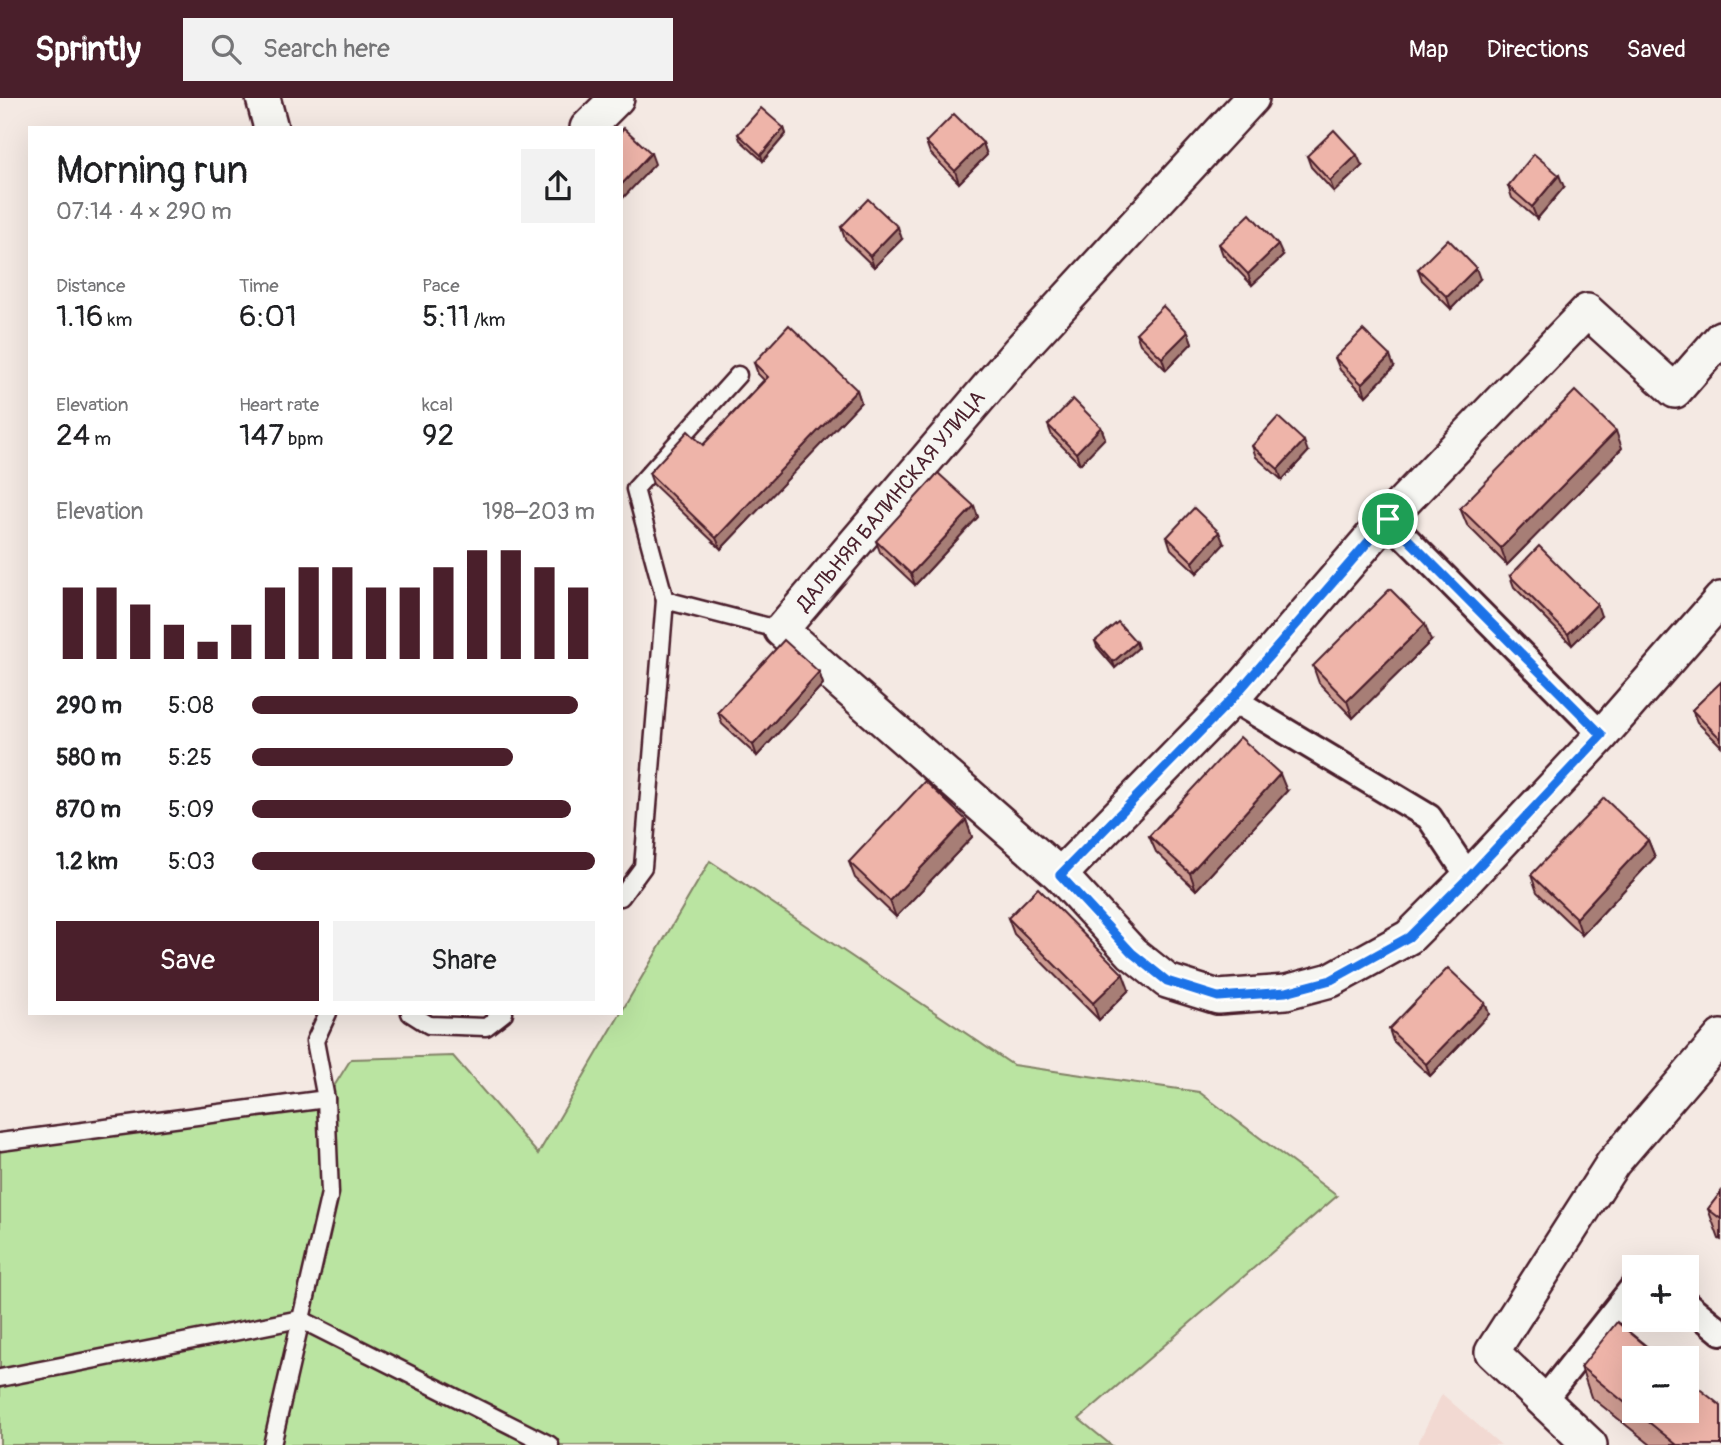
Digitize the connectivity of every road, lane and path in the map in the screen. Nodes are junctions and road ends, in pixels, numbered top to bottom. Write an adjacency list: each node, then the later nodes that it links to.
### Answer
1 (263, 98): 4 (street)
2 (617, 98): 5 (street)
3 (1252, 98): 11 (street, ДАЛЬНЯЯ БАЛИНСКАЯ УЛИЦА)
4 (270, 126)
5 (589, 126)
6 (1721, 338): 8 (street)
7 (738, 375): 10 (lane)
8 (1388, 519): 12 (street); 13 (street)
9 (1721, 599): 13 (street, ДАЛЬНЯЯ БАЛИНСКАЯ УЛИЦА)
10 (664, 600): 11 (lane); 16 (lane)
11 (781, 629): 14 (street, ДАЛЬНЯЯ БАЛИНСКАЯ УЛИЦА)
12 (1232, 699): 14 (street); 15 (street)
13 (1602, 735): 15 (street, ДАЛЬНЯЯ БАЛИНСКАЯ УЛИЦА)
14 (1060, 875): 15 (street, ДАЛЬНЯЯ БАЛИНСКАЯ УЛИЦА)
15 (1469, 877)
16 (623, 894)
17 (327, 1015): 21 (lane)
18 (413, 1015): 19 (lane)
19 (501, 1015)
20 (1721, 1037): 28 (street)
21 (326, 1100): 22 (lane); 25 (lane)
22 (0, 1142)
23 (1622, 1301): 28 (street)
24 (1699, 1314): 26 (street)
25 (300, 1319): 27 (lane); 29 (lane); 30 (lane)
26 (1721, 1332)
27 (0, 1378)
28 (1543, 1401): 31 (street)
29 (272, 1445)
30 (550, 1445)
31 (1590, 1445)

